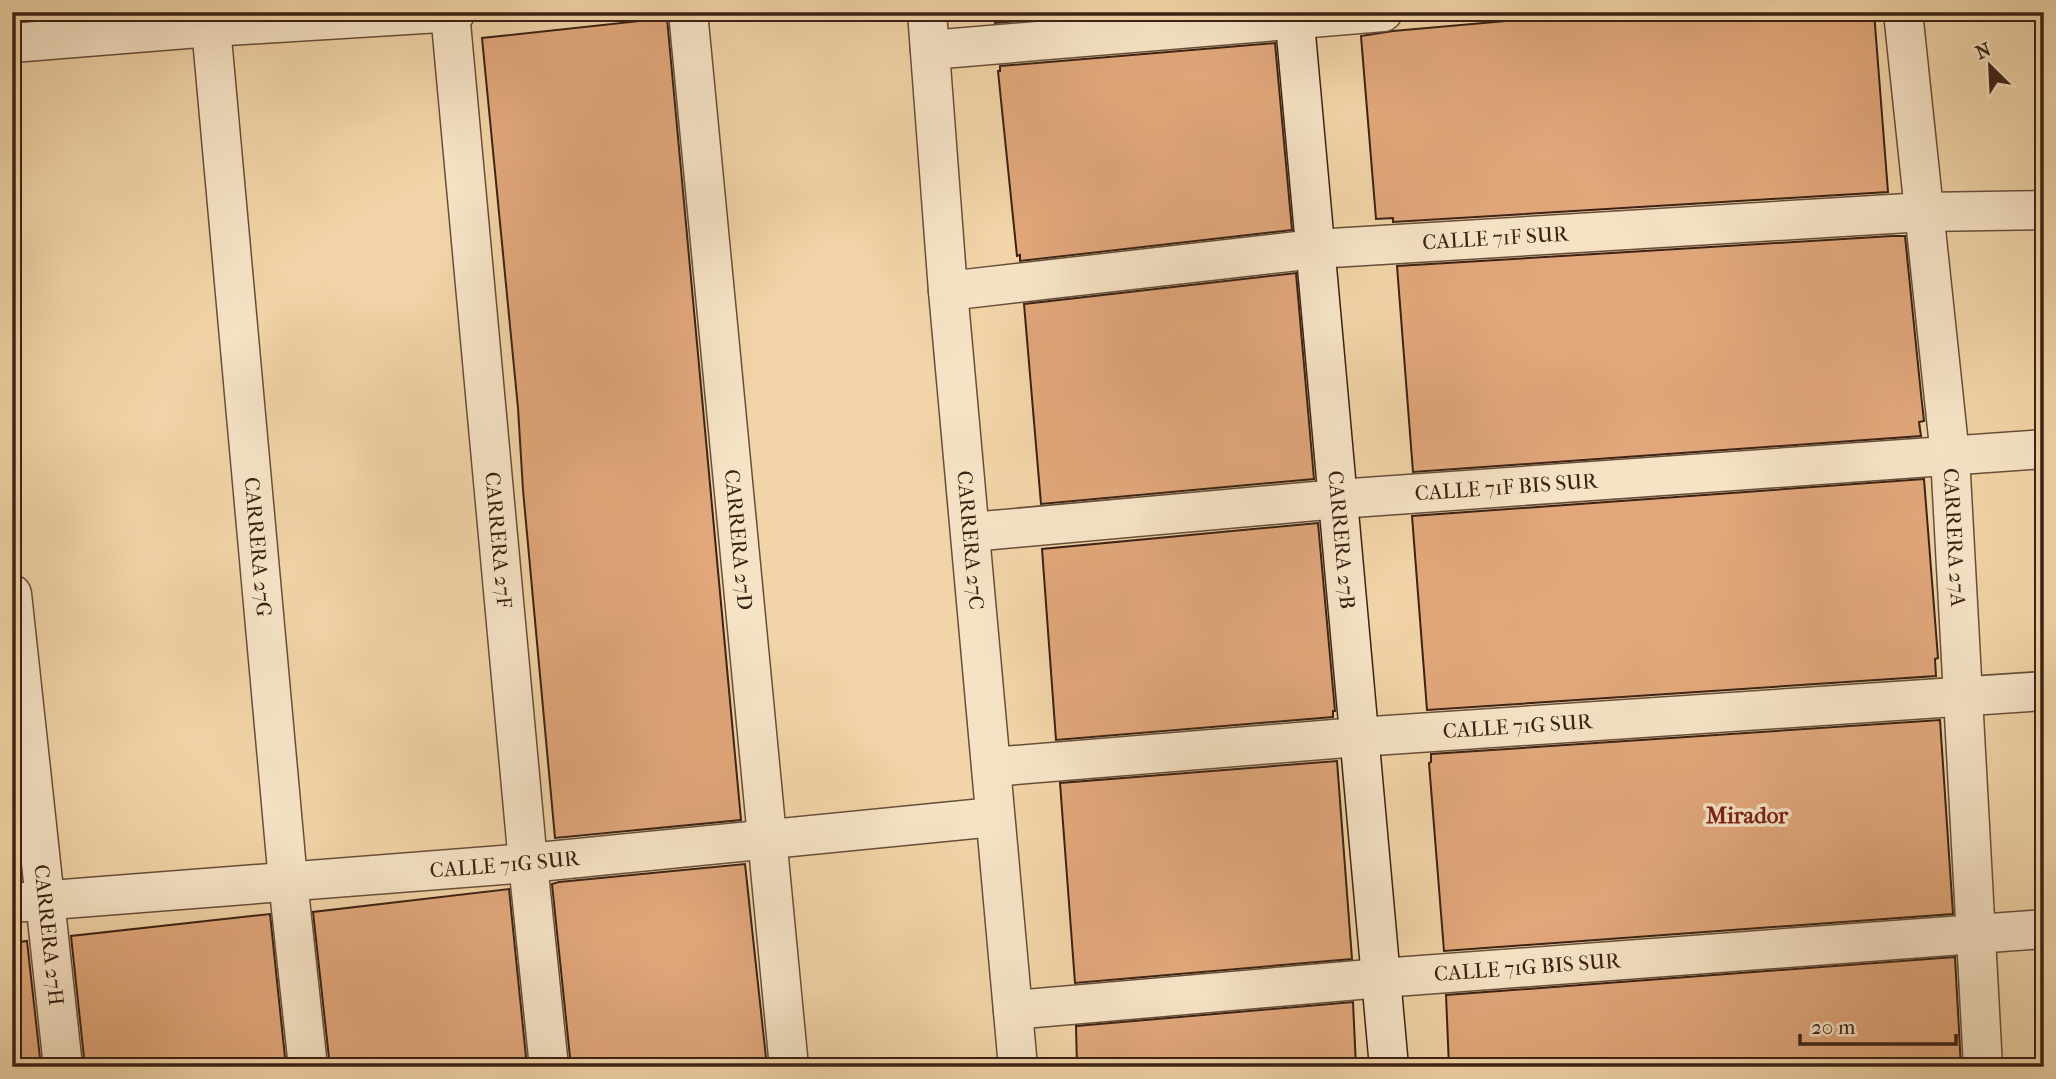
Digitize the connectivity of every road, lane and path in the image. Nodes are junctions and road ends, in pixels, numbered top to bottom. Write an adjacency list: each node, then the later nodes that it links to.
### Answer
1 (456, 12): 6 (street)
2 (688, 12): 25 (street, CARRERA 27D)
3 (927, 12): 10 (street, CARRERA 27C)
4 (1383, 12): 7 (street)
5 (1903, 12): 12 (street, CARRERA 27A)
6 (450, 13): 8 (street); 26 (street, CARRERA 27F)
7 (1294, 15): 10 (street); 13 (street, CARRERA 27B)
8 (211, 27): 9 (street); 27 (street, CARRERA 27G)
9 (12, 43)
10 (930, 50): 14 (street, CARRERA 27C)
11 (2044, 210): 12 (street, CALLE 71F SUR)
12 (1924, 212): 13 (street, CALLE 71F SUR); 16 (street, CARRERA 27A)
13 (1315, 249): 14 (street, CALLE 71F SUR); 17 (street, CARRERA 27B)
14 (948, 291): 18 (street, CARRERA 27C)
15 (2044, 449): 16 (street, CALLE 71F BIS SUR)
16 (1950, 456): 17 (street, CALLE 71F BIS SUR); 21 (street, CARRERA 27A)
17 (1338, 499): 18 (street, CALLE 71F BIS SUR); 22 (street, CARRERA 27B)
18 (971, 532): 23 (street, CARRERA 27C)
19 (12, 594): 28 (street, CARRERA 27H)
20 (2044, 691): 21 (street, CALLE 71G SUR)
21 (1963, 696): 22 (street, CALLE 71G SUR); 30 (street, CARRERA 27A)
22 (1359, 737): 23 (street, CALLE 71G SUR); 31 (street, CARRERA 27B)
23 (992, 767): 24 (street, CARRERA 27C)
24 (994, 817): 25 (street, CALLE 71G SUR); 32 (street, CARRERA 27C)
25 (765, 839): 26 (street, CALLE 71G SUR); 36 (street, CARRERA 27D)
26 (528, 863): 27 (street, CALLE 71G SUR); 35 (street, CARRERA 27F)
27 (288, 881): 28 (street, CALLE 71G SUR); 34 (street, CARRERA 27G)
28 (28, 902): 33 (street, CARRERA 27H)
29 (2044, 929): 30 (street, CALLE 71G BIS SUR)
30 (1975, 933): 31 (street, CALLE 71G BIS SUR); 39 (street, CARRERA 27A)
31 (1381, 978): 32 (street, CALLE 71G BIS SUR); 38 (street, CARRERA 27B)
32 (1013, 1010): 37 (street, CARRERA 27C)
33 (63, 1067)
34 (308, 1067)
35 (549, 1067)
36 (789, 1067)
37 (1018, 1067)
38 (1389, 1067)
39 (1983, 1067)

